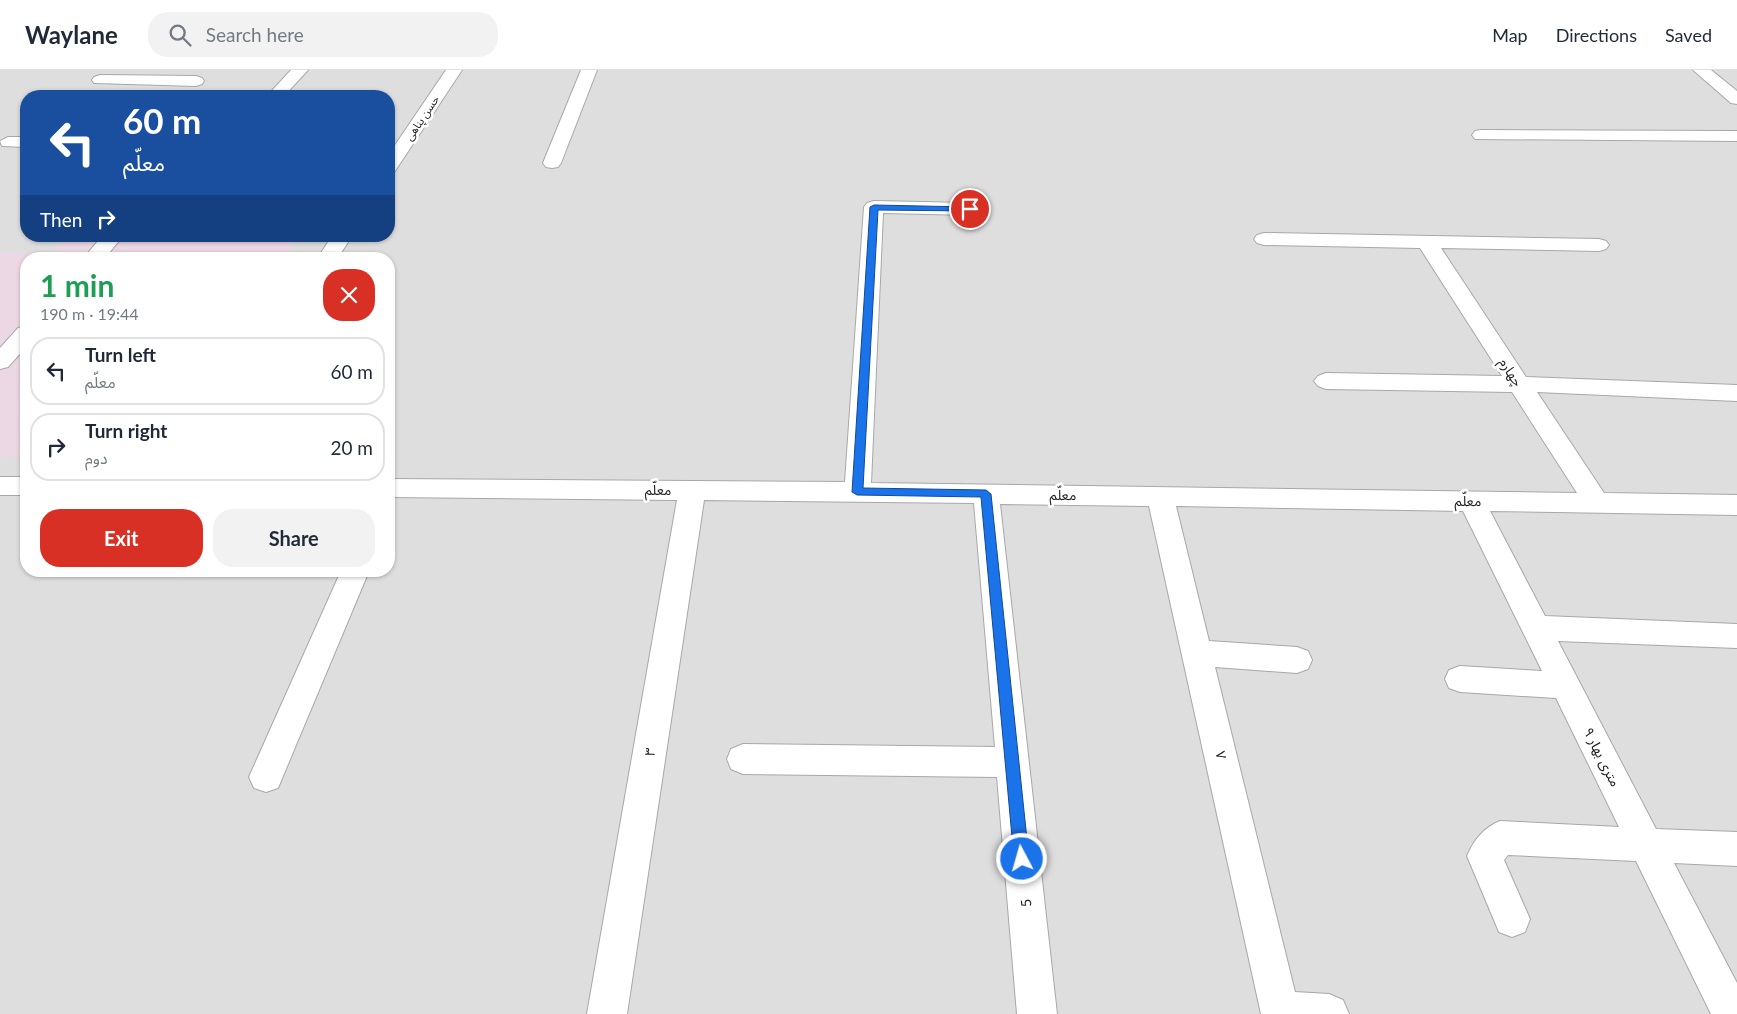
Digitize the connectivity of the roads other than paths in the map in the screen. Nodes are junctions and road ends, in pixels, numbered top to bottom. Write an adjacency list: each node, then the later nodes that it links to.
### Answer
1 (300, 70): 9 (street)
2 (454, 70): 13 (street, حسن پناهی)
3 (589, 70): 14 (street)
4 (1701, 70): 10 (street)
5 (151, 75): 6 (street); 7 (street); 8 (street)
6 (100, 80)
7 (196, 81)
8 (134, 90)
9 (281, 90)
10 (1737, 99)
11 (1481, 135): 12 (street)
12 (1737, 136)
13 (395, 158)
14 (552, 163)
15 (970, 209): 30 (street)
16 (1264, 239): 17 (street)
17 (1426, 241): 19 (street); 24 (street, چهارم)
18 (108, 242): 20 (street)
19 (1599, 245)
20 (99, 252)
21 (20, 340): 22 (street)
22 (0, 362)
23 (1326, 381): 24 (street)
24 (1519, 384): 25 (street); 34 (street, چهارم)
25 (1736, 393)
26 (0, 486): 27 (street)
27 (20, 486)
28 (395, 490): 29 (street, معلّم)
29 (692, 490): 30 (street, معلّم); 50 (street, ۳)
30 (857, 492): 31 (street, معلّم)
31 (986, 494): 32 (street, معلّم); 44 (street, 5)
32 (1160, 496): 33 (street, معلّم); 39 (street, ۷)
33 (1472, 501): 34 (street, معلّم); 37 (street, ۹ متری بهار)
34 (1596, 502): 35 (street, معلّم)
35 (1737, 505)
36 (352, 577): 45 (street)
37 (1536, 628): 38 (street); 42 (street, ۹ متری بهار)
38 (1737, 636)
39 (1197, 654): 40 (street); 49 (street, ۷)
40 (1297, 660)
41 (1460, 678): 42 (street)
42 (1565, 685): 46 (street, ۹ متری بهار)
43 (743, 759): 44 (street)
44 (1012, 762): 51 (street, 5)
45 (266, 777)
46 (1646, 844): 47 (street); 48 (street); 53 (street, ۹ متری بهار)
47 (1737, 849)
48 (1512, 919)
49 (1280, 1013): 52 (street)
50 (607, 1014)
51 (1037, 1014)
52 (1329, 1014)
53 (1732, 1014)

